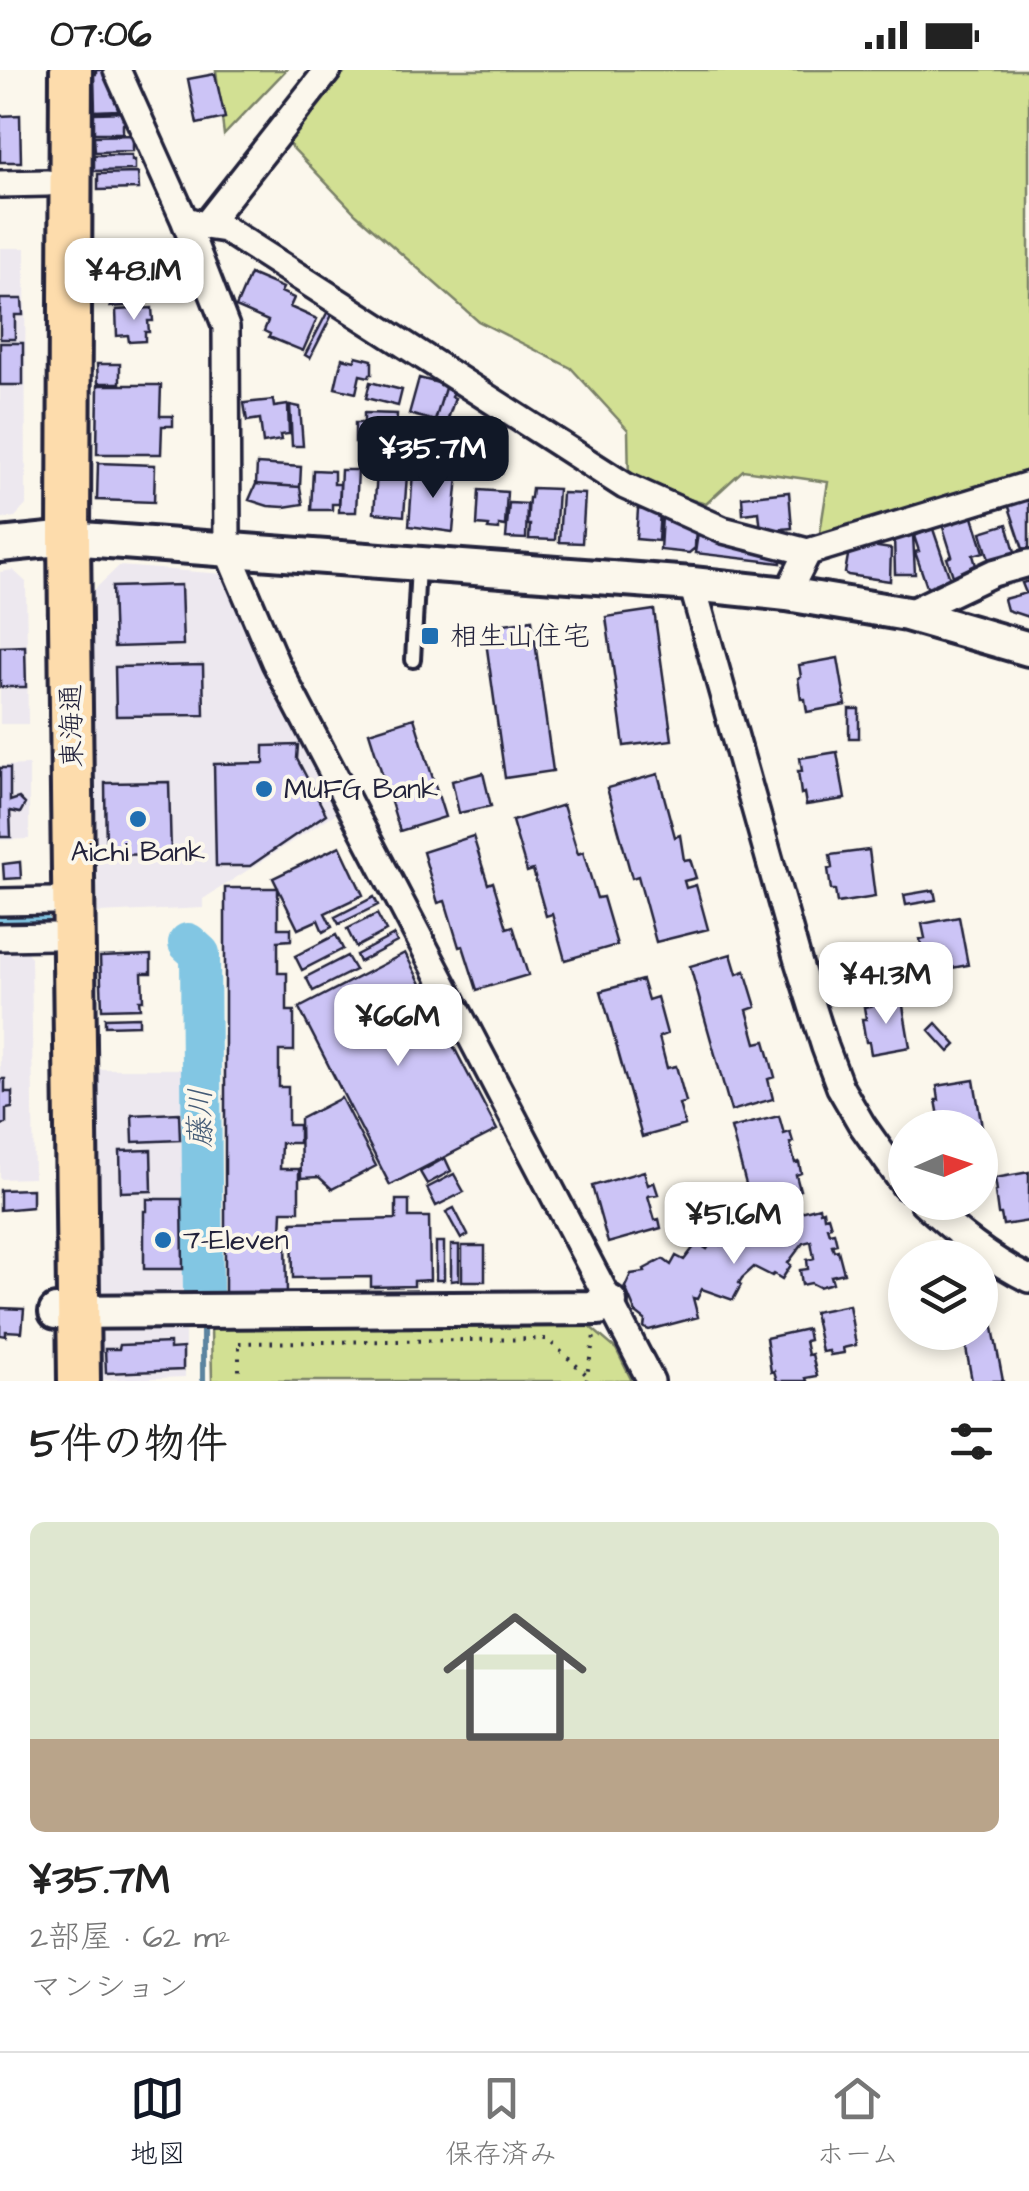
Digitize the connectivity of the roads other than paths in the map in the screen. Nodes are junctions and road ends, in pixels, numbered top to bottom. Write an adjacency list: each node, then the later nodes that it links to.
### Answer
1 (46, 70): 6 (main road, 東海通)
2 (71, 70): 9 (main road, 東海通)
3 (118, 70): 7 (street)
4 (328, 70): 7 (street)
5 (0, 184): 6 (street)
6 (48, 184): 9 (main road, 東海通)
7 (195, 223): 11 (street); 12 (street)
8 (1029, 485): 12 (street)
9 (60, 538): 10 (street); 11 (street); 21 (main road, 東海通); 27 (main road, 東海通)
10 (0, 545)
11 (227, 550): 14 (street); 26 (street)
12 (808, 552): 16 (street)
13 (1029, 563): 17 (street)
14 (418, 564): 15 (street); 19 (lane)
15 (692, 584): 16 (street); 23 (street)
16 (787, 594): 17 (street)
17 (907, 614): 18 (street)
18 (1029, 649)
19 (413, 660)
20 (0, 902): 21 (street)
21 (52, 918): 22 (street); 27 (main road, 東海通)
22 (0, 937)
23 (888, 1162)
24 (942, 1220): 25 (street)
25 (1029, 1280)
26 (604, 1305): 27 (street); 30 (street)
27 (66, 1312): 28 (main road, 東海通); 29 (main road, 東海通)
28 (57, 1381)
29 (79, 1381)
30 (651, 1381)

